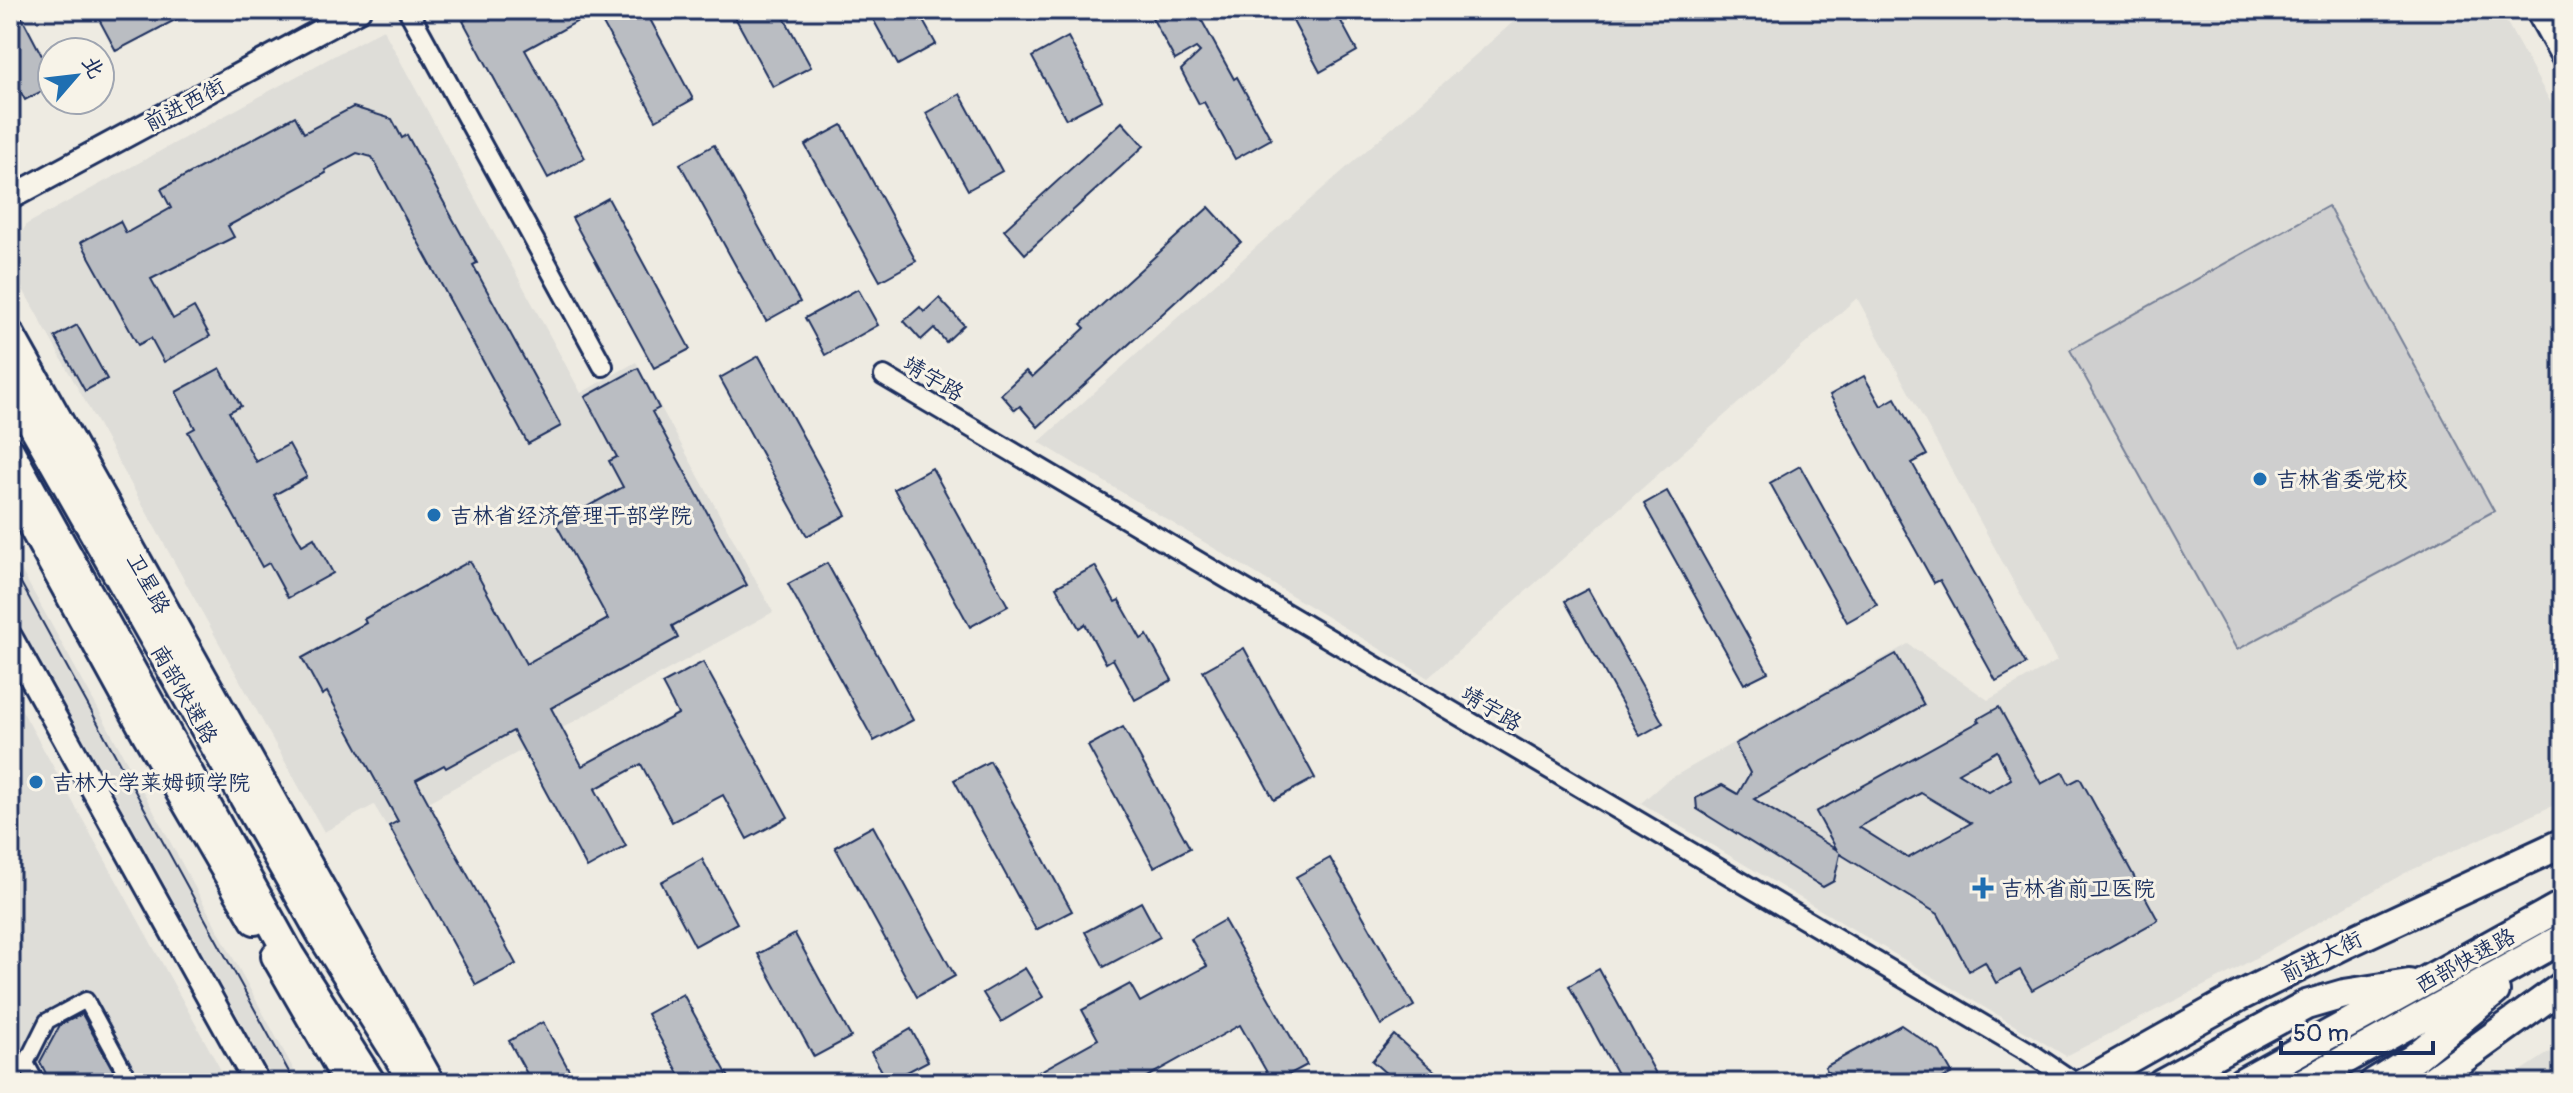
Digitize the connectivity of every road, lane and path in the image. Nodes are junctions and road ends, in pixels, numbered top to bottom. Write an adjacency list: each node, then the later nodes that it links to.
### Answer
1 (359, 10): 5 (street, 前进西街)
2 (408, 10): 7 (street)
3 (2538, 10): 4 (main road)
4 (2563, 55)
5 (10, 198)
6 (10, 335): 30 (main road, 卫星路)
7 (603, 366)
8 (884, 376): 31 (street, 靖宇路)
9 (10, 384): 29 (main road, 南部快速路)
10 (10, 452): 17 (main road, 南部快速路)
11 (10, 485): 13 (main road)
12 (10, 638): 24 (main road)
13 (148, 736): 25 (main road); 26 (main road)
14 (2563, 843): 32 (main road, 前进大街)
15 (2563, 905): 18 (main road, 西部快速路)
16 (2554, 944): 35 (main road, 西部快速路); 36 (main road)
17 (290, 956): 27 (main road); 28 (main road, 南部快速路)
18 (2430, 980): 33 (main road); 34 (main road, 西部快速路)
19 (2563, 986): 37 (main road)
20 (26, 1063): 21 (street); 22 (street); 23 (street)
21 (10, 1072)
22 (37, 1083)
23 (131, 1083)
24 (257, 1083)
25 (332, 1083)
26 (349, 1083)
27 (360, 1083)
28 (371, 1083)
29 (415, 1083)
30 (430, 1083)
31 (2075, 1083)
32 (2085, 1083)
33 (2162, 1083)
34 (2241, 1083)
35 (2303, 1083)
36 (2374, 1083)
37 (2429, 1083)

